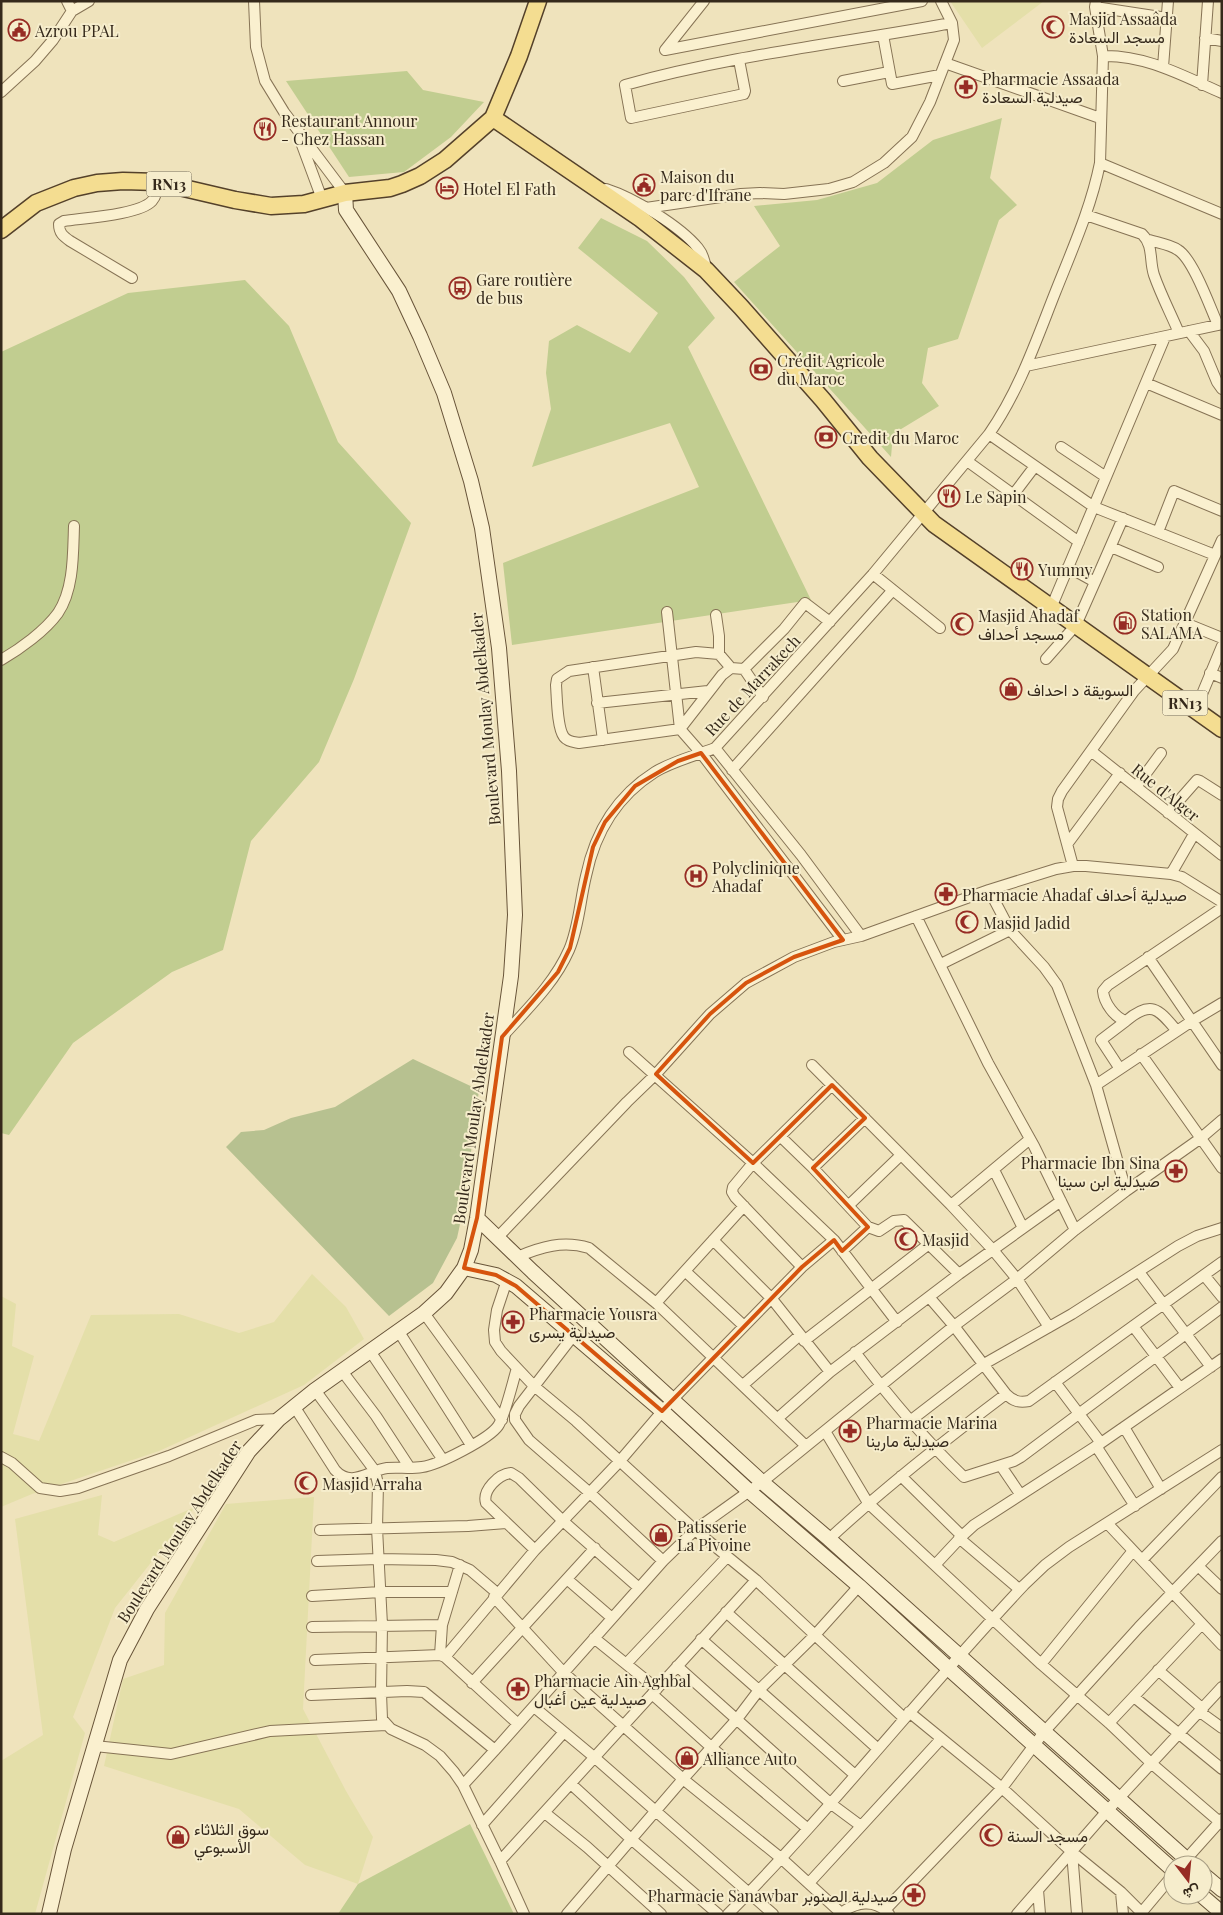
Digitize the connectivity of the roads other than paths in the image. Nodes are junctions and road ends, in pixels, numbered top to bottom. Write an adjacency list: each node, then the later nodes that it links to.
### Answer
1 (67, 1): 11 (street)
2 (89, 1): 11 (street)
3 (254, 1): 29 (street)
4 (538, 1): 27 (main road)
5 (703, 1): 6 (street)
6 (922, 1)
7 (941, 1): 13 (street)
8 (1168, 1): 12 (street)
9 (1208, 1): 15 (street)
10 (1095, 4): 12 (street); 17 (street, Rue de Marrakech)
11 (72, 11): 25 (street)
12 (1166, 18): 20 (street)
13 (952, 23): 14 (street); 19 (street)
14 (882, 36): 18 (street); 21 (street)
15 (1205, 38): 16 (street); 24 (street)
16 (1222, 42)
17 (1103, 56): 20 (street); 28 (street, Rue de Marrakech)
18 (739, 60): 18 (street)
19 (945, 63): 22 (street); 28 (street)
20 (1163, 67): 24 (street)
21 (889, 72): 22 (street); 23 (street)
22 (940, 75): 35 (street)
23 (843, 81)
24 (1202, 85): 26 (street)
25 (1, 92)
26 (1222, 94)
27 (493, 118): 32 (main road, RN13); 33 (main road, RN13)
28 (1100, 118): 30 (street, Rue de Marrakech)
29 (295, 127): 33 (street); 34 (street)
30 (1100, 163): 37 (street); 38 (street, Rue de Marrakech)
31 (158, 182): 34 (main road, RN13); 39 (main road, RN13); 42 (street)
32 (596, 189): 35 (street); 41 (main road, RN13)
33 (345, 193): 34 (main road, RN13); 36 (street, Boulevard Moulay Abdelkader)
34 (322, 199): 36 (street)
35 (646, 208): 41 (street)
36 (346, 210): 125 (street, Boulevard Moulay Abdelkader)
37 (1222, 214)
38 (1086, 215): 40 (street); 46 (street, Rue de Marrakech)
39 (1, 230)
40 (1148, 240): 43 (street); 44 (street)
41 (706, 270): 58 (main road, RN13)
42 (132, 278)
43 (1220, 324): 44 (street)
44 (1184, 332): 45 (street); 48 (street)
45 (1165, 337): 46 (street); 47 (street)
46 (1026, 366): 50 (street, Rue de Marrakech)
47 (1146, 383): 49 (street); 54 (street)
48 (1222, 389)
49 (1222, 415)
50 (989, 434): 52 (street, Rue de Marrakech); 53 (street)
51 (1061, 447): 54 (street)
52 (967, 461): 55 (street); 58 (street, Rue de Marrakech)
53 (1035, 466): 55 (street); 56 (street)
54 (1106, 478): 56 (street)
55 (1013, 495): 63 (street)
56 (1094, 507): 59 (street); 63 (street)
57 (1222, 511): 61 (street)
58 (923, 514): 68 (street, Rue de Marrakech); 71 (main road, RN13)
59 (1123, 518): 61 (street); 64 (street)
60 (74, 526): 83 (street)
61 (1158, 532): 65 (street)
62 (1222, 540): 65 (street)
63 (1079, 542): 66 (street)
64 (1110, 546): 67 (street); 69 (street)
65 (1215, 555): 75 (street)
66 (1068, 567): 69 (street); 71 (street)
67 (1158, 567)
68 (874, 574): 70 (street); 74 (street, Rue de Marrakech)
69 (1095, 582): 76 (street)
70 (892, 591): 77 (street); 102 (street)
71 (1051, 608): 76 (main road, RN13)
72 (667, 612): 81 (street)
73 (716, 615): 80 (street)
74 (830, 622): 86 (street); 92 (street, Rue de Marrakech)
75 (1185, 623): 78 (street); 88 (street)
76 (1076, 625): 82 (street); 88 (main road, RN13)
77 (940, 628)
78 (1222, 638)
79 (1222, 646): 87 (street)
80 (719, 654): 81 (street); 85 (street)
81 (672, 656): 84 (street); 91 (street)
82 (1046, 659)
83 (1, 660)
84 (593, 666): 93 (street); 97 (street)
85 (731, 668): 86 (street); 90 (street)
86 (744, 669): 92 (street)
87 (1210, 673): 89 (street); 94 (street)
88 (1149, 676): 94 (main road, RN13); 99 (street)
89 (1222, 678)
90 (708, 691): 91 (street); 95 (street)
91 (676, 694): 93 (street); 95 (street)
92 (763, 697): 98 (street, Rue de Marrakech)
93 (598, 703): 97 (street)
94 (1195, 711): 96 (main road, RN13)
95 (680, 728): 97 (street); 100 (street)
96 (1222, 729)
97 (603, 740)
98 (715, 748): 100 (street, Rue de Marrakech); 102 (street)
99 (1092, 751): 103 (street, Rue d'Alger); 108 (street)
100 (702, 753): 118 (street); 125 (street, Rue de Marrakech)
101 (1161, 753): 104 (street)
102 (732, 770): 117 (street)
103 (1120, 774): 104 (street, Rue d'Alger); 108 (street)
104 (1136, 787): 106 (street, Rue d'Alger)
105 (1222, 796): 106 (street)
106 (1168, 813): 107 (street, Rue d'Alger)
107 (1194, 834): 109 (street, Rue d'Alger); 111 (street)
108 (1068, 843): 110 (street)
109 (1222, 855)
110 (1073, 866): 111 (street); 112 (street)
111 (1171, 874): 113 (street)
112 (989, 890): 115 (street); 116 (street)
113 (1222, 902)
114 (1222, 908): 119 (street)
115 (916, 916): 117 (street); 120 (street)
116 (1010, 930): 120 (street); 132 (street)
117 (861, 936): 118 (street)
118 (843, 940): 131 (street)
119 (1148, 957): 122 (street); 123 (street)
120 (941, 964): 138 (street)
121 (1222, 1003): 122 (street)
122 (1192, 1020): 124 (street); 129 (street)
123 (1126, 1021): 124 (street); 130 (street)
124 (1177, 1031): 127 (street)
125 (502, 1037): 149 (street, Boulevard Moulay Abdelkader)
126 (629, 1052): 131 (street)
127 (1141, 1054): 130 (street); 137 (street)
128 (812, 1065): 133 (street)
129 (1222, 1065)
130 (1120, 1069): 132 (street)
131 (656, 1074): 140 (street); 154 (street)
132 (1096, 1085): 144 (street)
133 (832, 1086): 134 (street); 136 (street)
134 (865, 1118): 139 (street); 141 (street)
135 (1222, 1120): 137 (street)
136 (781, 1137): 140 (street); 141 (street)
137 (1201, 1138): 142 (street); 144 (street)
138 (1030, 1140): 143 (street); 145 (street)
139 (901, 1155): 146 (street); 148 (street)
140 (754, 1163): 147 (street); 156 (street)
141 (813, 1168): 148 (street)
142 (1222, 1168)
143 (994, 1170): 146 (street); 151 (street)
144 (1126, 1191): 153 (street)
145 (1061, 1201): 151 (street); 153 (street)
146 (951, 1205): 158 (street)
147 (744, 1206): 155 (street); 162 (street)
148 (849, 1206): 150 (street)
149 (477, 1218): 154 (street); 163 (street, Boulevard Moulay Abdelkader)
150 (868, 1227): 157 (street); 159 (street)
151 (1023, 1228): 158 (street)
152 (1222, 1228): 165 (street)
153 (1075, 1230): 168 (street)
154 (498, 1237): 160 (street)
155 (713, 1240): 164 (street); 173 (street)
156 (834, 1240): 159 (street); 162 (street)
157 (929, 1244): 166 (street); 170 (street)
158 (993, 1250): 166 (street); 168 (street)
159 (842, 1251): 170 (street)
160 (517, 1256): 174 (street); 204 (street)
161 (1222, 1262): 167 (street)
162 (802, 1267): 173 (street)
163 (464, 1268): 169 (street); 177 (street, Boulevard Moulay Abdelkader)
164 (685, 1271): 174 (street); 179 (street)
165 (1139, 1272): 175 (street); 182 (street)
166 (959, 1274): 171 (street)
167 (1204, 1275): 172 (street); 175 (street)
168 (1017, 1279): 180 (street); 182 (street)
169 (507, 1280): 185 (street); 194 (street)
170 (870, 1289): 178 (street); 186 (street)
171 (929, 1297): 178 (street); 180 (street)
172 (1222, 1297)
173 (772, 1299): 179 (street); 186 (street)
174 (656, 1302): 189 (street)
175 (1163, 1305): 181 (street); 184 (street)
176 (1222, 1307): 184 (street)
177 (424, 1313): 183 (street, Boulevard Moulay Abdelkader); 210 (street)
178 (897, 1322): 188 (street)
179 (744, 1326): 189 (street)
180 (954, 1326): 192 (street); 200 (street)
181 (1133, 1326): 190 (street); 197 (street)
182 (1049, 1327): 192 (street)
183 (399, 1332): 187 (street, Boulevard Moulay Abdelkader); 215 (street)
184 (1186, 1333): 190 (street); 193 (street)
185 (573, 1336): 199 (street); 206 (street)
186 (802, 1338): 196 (street); 198 (street)
187 (370, 1351): 195 (street, Boulevard Moulay Abdelkader); 220 (street)
188 (855, 1352): 196 (street); 200 (street)
189 (715, 1357): 198 (street); 204 (street)
190 (1156, 1357): 201 (street); 207 (street)
191 (1222, 1359): 193 (street)
192 (984, 1364): 203 (street); 211 (street)
193 (1211, 1367): 201 (street)
194 (517, 1368): 199 (street); 210 (street)
195 (342, 1370): 202 (street, Boulevard Moulay Abdelkader); 223 (street)
196 (830, 1372): 208 (street)
197 (1055, 1382): 203 (street); 207 (street)
198 (743, 1385): 208 (street)
199 (534, 1386): 221 (street); 230 (street)
200 (880, 1386): 211 (street); 213 (street)
201 (1180, 1388): 212 (street)
202 (315, 1390): 205 (street, Boulevard Moulay Abdelkader); 225 (street)
203 (1006, 1394): 217 (street)
204 (672, 1400): 206 (street); 227 (street)
205 (294, 1406): 209 (street, Boulevard Moulay Abdelkader); 225 (street)
206 (662, 1411): 221 (street); 229 (street)
207 (1078, 1413): 214 (street); 222 (street)
208 (778, 1418): 216 (street)
209 (279, 1419): 219 (street); 310 (street, Boulevard Moulay Abdelkader)
210 (502, 1420): 215 (street)
211 (910, 1421): 217 (street)
212 (1124, 1427): 214 (street); 228 (street)
213 (825, 1431): 216 (street); 232 (street)
214 (1098, 1444): 231 (street); 233 (street)
215 (471, 1445): 220 (street)
216 (806, 1446): 227 (street)
217 (934, 1449): 222 (street); 224 (street)
218 (1222, 1450): 228 (street)
219 (1, 1457)
220 (443, 1460): 223 (street)
221 (619, 1462): 230 (street); 239 (street)
222 (1001, 1466): 231 (street)
223 (410, 1468): 225 (street)
224 (901, 1476): 232 (street); 240 (street)
225 (376, 1477): 237 (street)
226 (1222, 1477): 248 (street)
227 (762, 1482): 229 (street); 241 (street)
228 (1161, 1489): 233 (street)
229 (748, 1491): 239 (street); 256 (street)
230 (590, 1493): 234 (street); 250 (street)
231 (1020, 1494): 240 (street)
232 (868, 1503): 241 (street); 252 (street)
233 (1135, 1506): 236 (street)
234 (563, 1521): 235 (street); 243 (street); 244 (street)
235 (506, 1523): 237 (street); 244 (street)
236 (1107, 1523): 245 (street); 259 (street)
237 (377, 1528): 238 (street); 247 (street)
238 (320, 1530)
239 (695, 1530): 246 (street); 250 (street)
240 (960, 1537): 252 (street); 259 (street)
241 (829, 1540): 279 (street)
242 (1222, 1541): 253 (street)
243 (595, 1548): 254 (street); 257 (street)
244 (535, 1550): 263 (street)
245 (1132, 1552): 248 (street); 282 (street)
246 (727, 1557): 255 (street); 281 (street)
247 (378, 1559): 249 (street); 251 (street); 260 (street)
248 (1142, 1560): 262 (street)
249 (317, 1561)
250 (663, 1561): 257 (street)
251 (460, 1565): 261 (street); 263 (street)
252 (935, 1565): 267 (street)
253 (1198, 1566): 258 (street); 262 (street)
254 (568, 1580): 266 (street); 272 (street)
255 (756, 1580): 265 (street); 273 (street)
256 (860, 1586): 273 (street); 285 (street)
257 (640, 1588): 266 (street)
258 (1222, 1589)
259 (1019, 1590): 267 (street)
260 (381, 1592): 261 (street); 264 (street); 268 (street)
261 (452, 1592): 269 (street)
262 (1172, 1593): 270 (street); 294 (street)
263 (495, 1595): 272 (street); 277 (street)
264 (312, 1596)
265 (726, 1612): 275 (street); 283 (street)
266 (612, 1618): 274 (street)
267 (992, 1618): 279 (street); 282 (street)
268 (382, 1625): 269 (street); 271 (street); 278 (street)
269 (442, 1625): 277 (street)
270 (1201, 1625): 276 (street); 286 (street)
271 (312, 1627)
272 (523, 1629): 287 (street); 288 (street)
273 (815, 1635): 283 (street); 298 (street)
274 (594, 1638): 281 (street); 287 (street)
275 (702, 1639): 284 (street); 289 (street)
276 (1222, 1645)
277 (442, 1656): 278 (street); 288 (street)
278 (382, 1657): 280 (street); 292 (street)
279 (959, 1657): 285 (street); 306 (street)
280 (315, 1660)
281 (626, 1664): 290 (street)
282 (1041, 1664): 294 (street)
283 (784, 1665): 289 (street); 312 (street)
284 (677, 1666): 290 (street); 299 (street)
285 (948, 1668): 298 (street); 309 (street)
286 (1158, 1670): 295 (street); 297 (street)
287 (564, 1673): 296 (street); 303 (street)
288 (472, 1683): 301 (street)
289 (759, 1690): 299 (street); 317 (street)
290 (655, 1691): 303 (street); 311 (street)
291 (1220, 1691): 297 (street)
292 (381, 1693): 293 (street); 302 (street); 313 (street)
293 (311, 1695)
294 (1078, 1696): 300 (street); 306 (street)
295 (1134, 1697): 300 (street); 307 (street)
296 (534, 1707): 301 (street); 305 (street)
297 (1201, 1710): 304 (street); 307 (street)
298 (906, 1715): 308 (street); 312 (street)
299 (737, 1719): 311 (street); 323 (street)
300 (1109, 1722): 315 (street)
301 (518, 1724): 313 (street)
302 (386, 1725): 310 (street); 320 (street)
303 (622, 1726): 314 (street); 318 (street)
304 (1222, 1728)
305 (564, 1732): 314 (street); 328 (street)
306 (1044, 1732): 309 (street); 322 (street)
307 (1179, 1733): 315 (street); 316 (street)
308 (941, 1739): 321 (street); 329 (street)
309 (1034, 1745): 321 (street); 325 (street)
310 (95, 1746): 346 (street, Boulevard Moulay Abdelkader)
311 (711, 1747): 318 (street); 330 (street)
312 (878, 1749): 317 (street)
313 (495, 1750): 320 (street)
314 (594, 1757): 319 (street); 324 (street)
315 (1151, 1763): 322 (street); 327 (street)
316 (1220, 1764)
317 (855, 1775): 323 (street)
318 (683, 1779): 324 (street); 335 (street)
319 (571, 1784): 326 (street); 331 (street)
320 (463, 1785): 328 (street)
321 (1002, 1788): 332 (street); 344 (street)
322 (1120, 1799): 325 (street); 333 (street)
323 (830, 1803): 329 (street); 330 (street)
324 (656, 1810): 331 (street); 342 (street)
325 (1106, 1812): 332 (street); 337 (street)
326 (545, 1813): 336 (street); 338 (street)
327 (1221, 1822): 334 (street)
328 (482, 1825): 336 (street)
329 (862, 1826): 339 (street)
330 (808, 1829): 335 (street)
331 (631, 1839): 338 (street); 350 (street)
332 (1072, 1852): 341 (street); 343 (street); 356 (street)
333 (1179, 1855)
334 (1194, 1855)
335 (782, 1859): 339 (street); 342 (street)
336 (500, 1861): 347 (street)
337 (1163, 1861)
338 (609, 1867): 348 (street); 349 (street)
339 (809, 1883): 353 (street)
340 (1163, 1887): 345 (street)
341 (1038, 1890): 354 (street); 355 (street)
342 (749, 1892): 351 (street); 352 (street)
343 (1121, 1892): 345 (street); 357 (street)
344 (887, 1912): 353 (street)
345 (1142, 1913)
346 (49, 1914)
347 (524, 1914)
348 (567, 1914)
349 (661, 1914)
350 (718, 1914)
351 (728, 1914)
352 (773, 1914)
353 (840, 1914)
354 (1016, 1914)
355 (1040, 1914)
356 (1077, 1914)
357 (1123, 1914)

